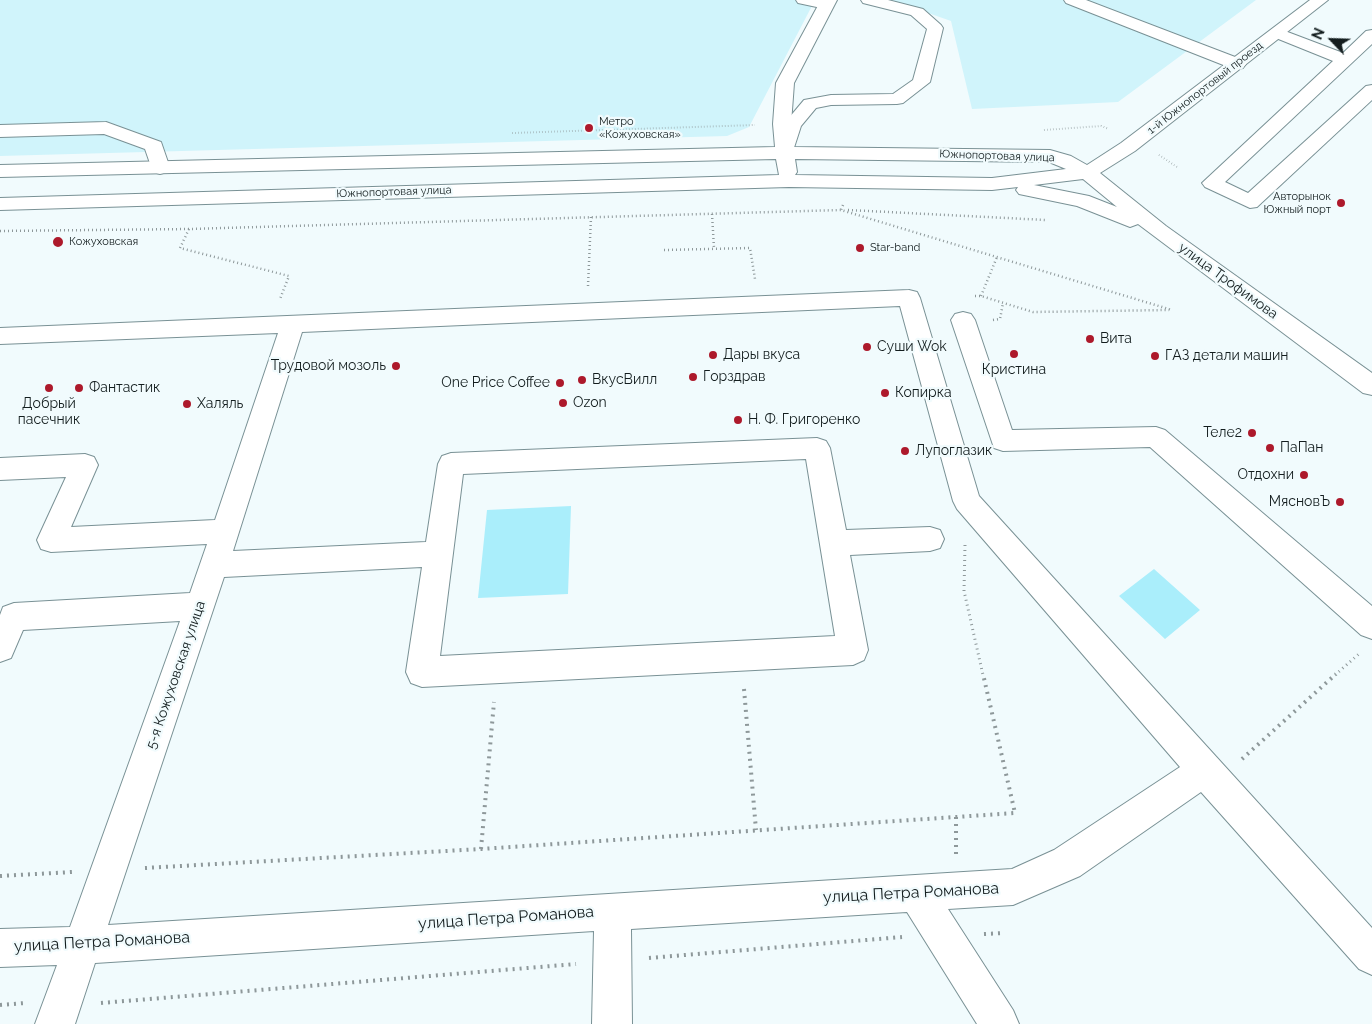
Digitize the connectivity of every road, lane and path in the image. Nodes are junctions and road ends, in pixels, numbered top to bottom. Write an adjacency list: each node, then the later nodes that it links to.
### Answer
1 (804, 0): 5 (main road)
2 (869, 0): 12 (main road)
3 (1072, 0): 9 (main road)
4 (1320, 0): 6 (main road, 1-й Южнопортовый проезд)
5 (828, 2): 12 (main road)
6 (1284, 28): 8 (main road); 9 (main road, 1-й Южнопортовый проезд)
7 (1372, 35): 8 (main road)
8 (1350, 54): 10 (main road)
9 (1237, 64): 15 (main road, 1-й Южнопортовый проезд)
10 (1372, 90)
11 (0, 132): 13 (main road)
12 (784, 153): 13 (main road, Южнопортовая улица); 15 (main road, Южнопортовая улица); 16 (main road)
13 (160, 168): 14 (main road, Южнопортовая улица)
14 (0, 171)
15 (1087, 173): 17 (main road, Южнопортовая улица); 24 (main road, улица Трофимова)
16 (789, 181): 17 (main road, Южнопортовая улица); 18 (main road, Южнопортовая улица)
17 (992, 184): 24 (main road)
18 (0, 204)
19 (841, 210): 20 (path); 22 (path); 28 (path)
20 (712, 214): 21 (path); 26 (path)
21 (591, 217): 23 (path); 32 (path)
22 (1053, 220)
23 (189, 229): 25 (path); 33 (path)
24 (1159, 231): 35 (main road, улица Трофимова)
25 (0, 232)
26 (714, 248): 27 (path); 30 (path)
27 (664, 250)
28 (997, 257): 29 (path); 29 (path)
29 (981, 296): 31 (path)
30 (759, 304): 32 (main road); 37 (main road)
31 (967, 308): 44 (main road)
32 (587, 312): 33 (main road)
33 (282, 324): 34 (main road); 38 (main road, 5-я Кожуховская улица)
34 (0, 336)
35 (1372, 386)
36 (0, 469): 38 (main road)
37 (967, 501): 48 (main road); 49 (path)
38 (226, 531): 42 (main road, 5-я Кожуховская улица)
39 (930, 539): 40 (main road)
40 (834, 543): 41 (main road); 41 (main road)
41 (438, 554): 42 (main road)
42 (214, 565): 43 (main road, 5-я Кожуховская улица)
43 (200, 606): 45 (main road); 51 (main road, 5-я Кожуховская улица)
44 (1368, 637): 48 (path)
45 (0, 648)
46 (746, 716): 49 (path)
47 (491, 734): 50 (path)
48 (1209, 776): 53 (main road, улица Петра Романова); 58 (main road)
49 (756, 830): 50 (path)
50 (481, 849): 51 (path)
51 (108, 871): 52 (path); 56 (main road, 5-я Кожуховская улица)
52 (0, 876)
53 (916, 893): 54 (main road, улица Петра Романова); 62 (main road)
54 (613, 912): 56 (main road, улица Петра Романова); 59 (main road)
55 (909, 937): 59 (path)
56 (81, 945): 57 (main road, улица Петра Романова); 60 (main road, 5-я Кожуховская улица)
57 (0, 948)
58 (1372, 956)
59 (613, 961): 60 (path); 61 (main road)
60 (58, 1015)
61 (612, 1024)
62 (999, 1024)

